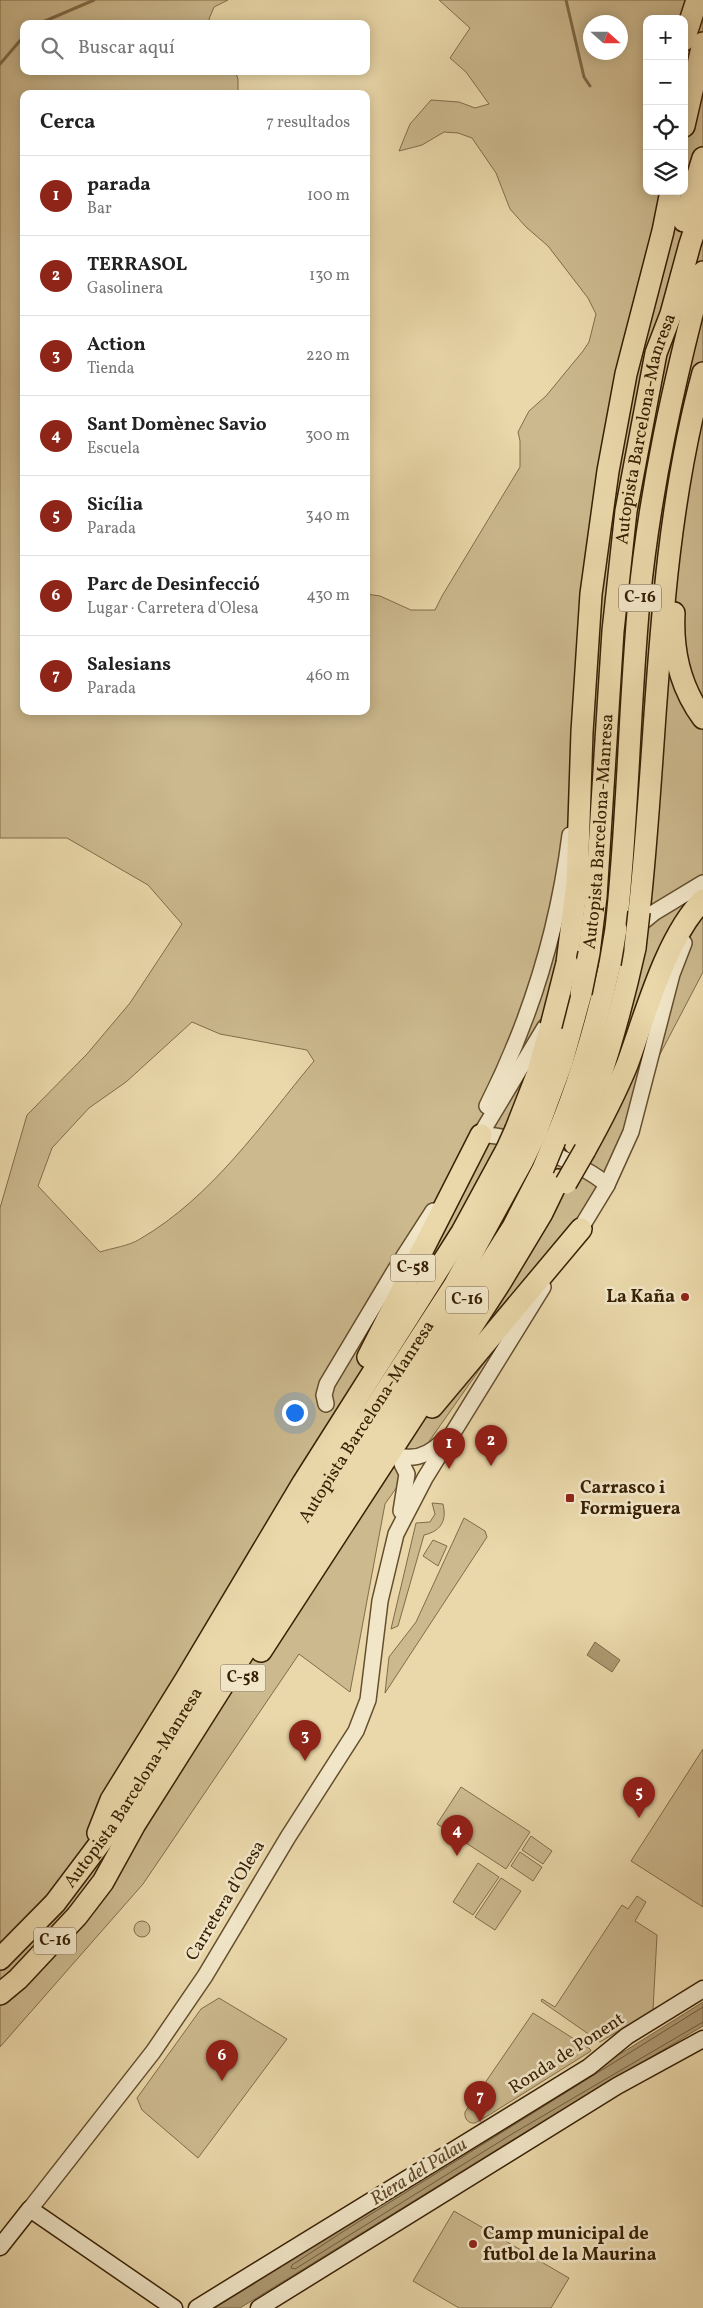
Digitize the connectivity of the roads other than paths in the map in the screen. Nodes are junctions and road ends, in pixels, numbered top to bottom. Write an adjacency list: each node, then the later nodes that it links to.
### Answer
1 (697, 0): 2 (highway)
2 (688, 28)
3 (703, 43): 4 (highway)
4 (688, 109)
5 (703, 158): 11 (highway)
6 (661, 195): 9 (highway)
7 (670, 195): 9 (highway)
8 (703, 204): 11 (highway, Autopista Barcelona-Manresa / C-16)
9 (652, 270): 15 (highway)
10 (703, 272): 21 (highway, Autopista Barcelona-Manresa / C-16, bridge)
11 (656, 353): 19 (highway, Autopista Barcelona-Manresa / C-16, bridge)
12 (703, 373): 21 (highway, bridge)
13 (703, 416): 14 (highway)
14 (703, 718)
15 (582, 732): 19 (highway, bridge); 27 (street)
16 (703, 883): 20 (street, C-58)
17 (703, 900): 21 (highway)
18 (703, 912): 24 (street)
19 (525, 1132): 22 (highway, Autopista Barcelona-Manresa / C-16, bridge)
20 (481, 1135): 21 (street); 27 (street); 31 (highway, C-58)
21 (574, 1152): 23 (highway, Autopista Barcelona-Manresa / C-16, bridge); 23 (highway, bridge); 24 (street); 25 (street)
22 (515, 1154): 31 (highway, C-58); 33 (highway, Autopista Barcelona-Manresa / C-16)
23 (556, 1178): 30 (highway, C-58); 34 (highway, Autopista Barcelona-Manresa / C-16)
24 (607, 1185): 25 (street)
25 (594, 1207): 26 (street)
26 (581, 1229): 29 (street); 30 (highway)
27 (418, 1233): 28 (street)
28 (326, 1404)
29 (455, 1429): 30 (street); 32 (street)
30 (399, 1457): 32 (street); 34 (highway, C-58)
31 (303, 1483): 33 (highway, C-58)
32 (396, 1534): 39 (street, Carretera d'Olesa)
33 (88, 1862): 35 (highway, Autopista Barcelona-Manresa / C-16)
34 (103, 1882): 37 (highway, Autopista Barcelona-Manresa / C-16)
35 (0, 1959)
36 (703, 1989): 42 (main road, Ronda de Ponent)
37 (0, 1994)
38 (703, 2039): 43 (main road)
39 (30, 2209): 40 (main road, Carretera d'Olesa); 41 (main road)
40 (0, 2247)
41 (174, 2308)
42 (197, 2308)
43 (259, 2308)

